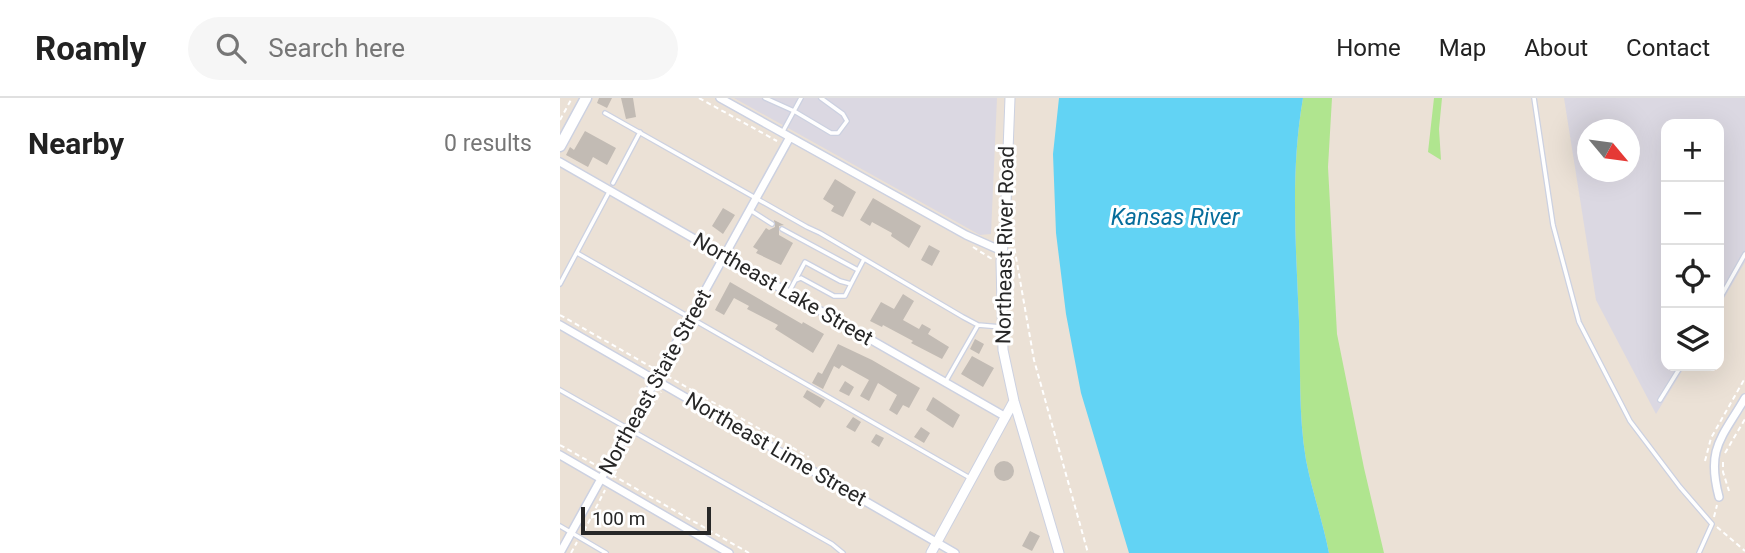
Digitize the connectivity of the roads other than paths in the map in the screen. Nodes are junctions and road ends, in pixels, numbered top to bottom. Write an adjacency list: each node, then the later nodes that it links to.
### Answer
1 (586, 98): 12 (main road)
2 (720, 98): 11 (street)
3 (765, 98): 8 (lane)
4 (801, 98): 8 (lane)
5 (821, 98): 8 (lane)
6 (1010, 98): 19 (street, Northeast River Road)
7 (1534, 98): 57 (lane)
8 (794, 111): 11 (lane)
9 (606, 113): 10 (lane)
10 (640, 132): 14 (lane); 15 (lane)
11 (786, 135): 15 (street, Northeast State Street); 19 (street)
12 (560, 146)
13 (560, 162): 14 (street, Northeast Lake Street)
14 (612, 186): 20 (lane); 22 (street, Northeast Lake Street)
15 (756, 197): 16 (street, Northeast State Street); 23 (lane)
16 (750, 210): 17 (lane); 22 (street, Northeast State Street)
17 (772, 223)
18 (782, 229): 24 (lane)
19 (1002, 251): 33 (street, Northeast River Road)
20 (577, 253): 26 (lane); 30 (lane)
21 (1745, 254): 28 (lane)
22 (724, 255): 29 (street, Northeast Lake Street); 30 (street, Northeast State Street)
23 (864, 259): 24 (lane); 32 (lane)
24 (858, 270): 27 (lane)
25 (796, 279): 27 (lane); 27 (lane); 29 (lane)
26 (560, 284)
27 (852, 284)
28 (1724, 291)
29 (789, 292): 36 (street, Northeast Lake Street)
30 (690, 318): 35 (street, Northeast State Street); 45 (lane)
31 (560, 325): 35 (street, Northeast Lime Street)
32 (978, 325): 33 (lane); 36 (lane)
33 (1001, 327): 40 (street, Northeast River Road)
34 (1678, 371): 39 (lane)
35 (652, 378): 42 (street, Northeast State Street); 49 (street, Northeast Lime Street)
36 (945, 382): 41 (street, Northeast Lake Street)
37 (560, 390): 42 (lane)
38 (1745, 398): 46 (street)
39 (1660, 400)
40 (1014, 401): 41 (street); 56 (street, Northeast River Road)
41 (1006, 416): 45 (street)
42 (628, 429): 44 (street, Northeast State Street); 53 (lane)
43 (560, 455): 44 (street)
44 (600, 473): 48 (street, Northeast State Street); 52 (street)
45 (972, 479): 49 (street)
46 (1719, 497)
47 (560, 527): 48 (lane)
48 (571, 533): 50 (street, Northeast State Street); 51 (lane)
49 (937, 542): 54 (street); 55 (street, Northeast Lime Street)
50 (560, 553)
51 (606, 553)
52 (729, 553)
53 (843, 553)
54 (931, 553)
55 (955, 553)
56 (1059, 553)
57 (1699, 553)

